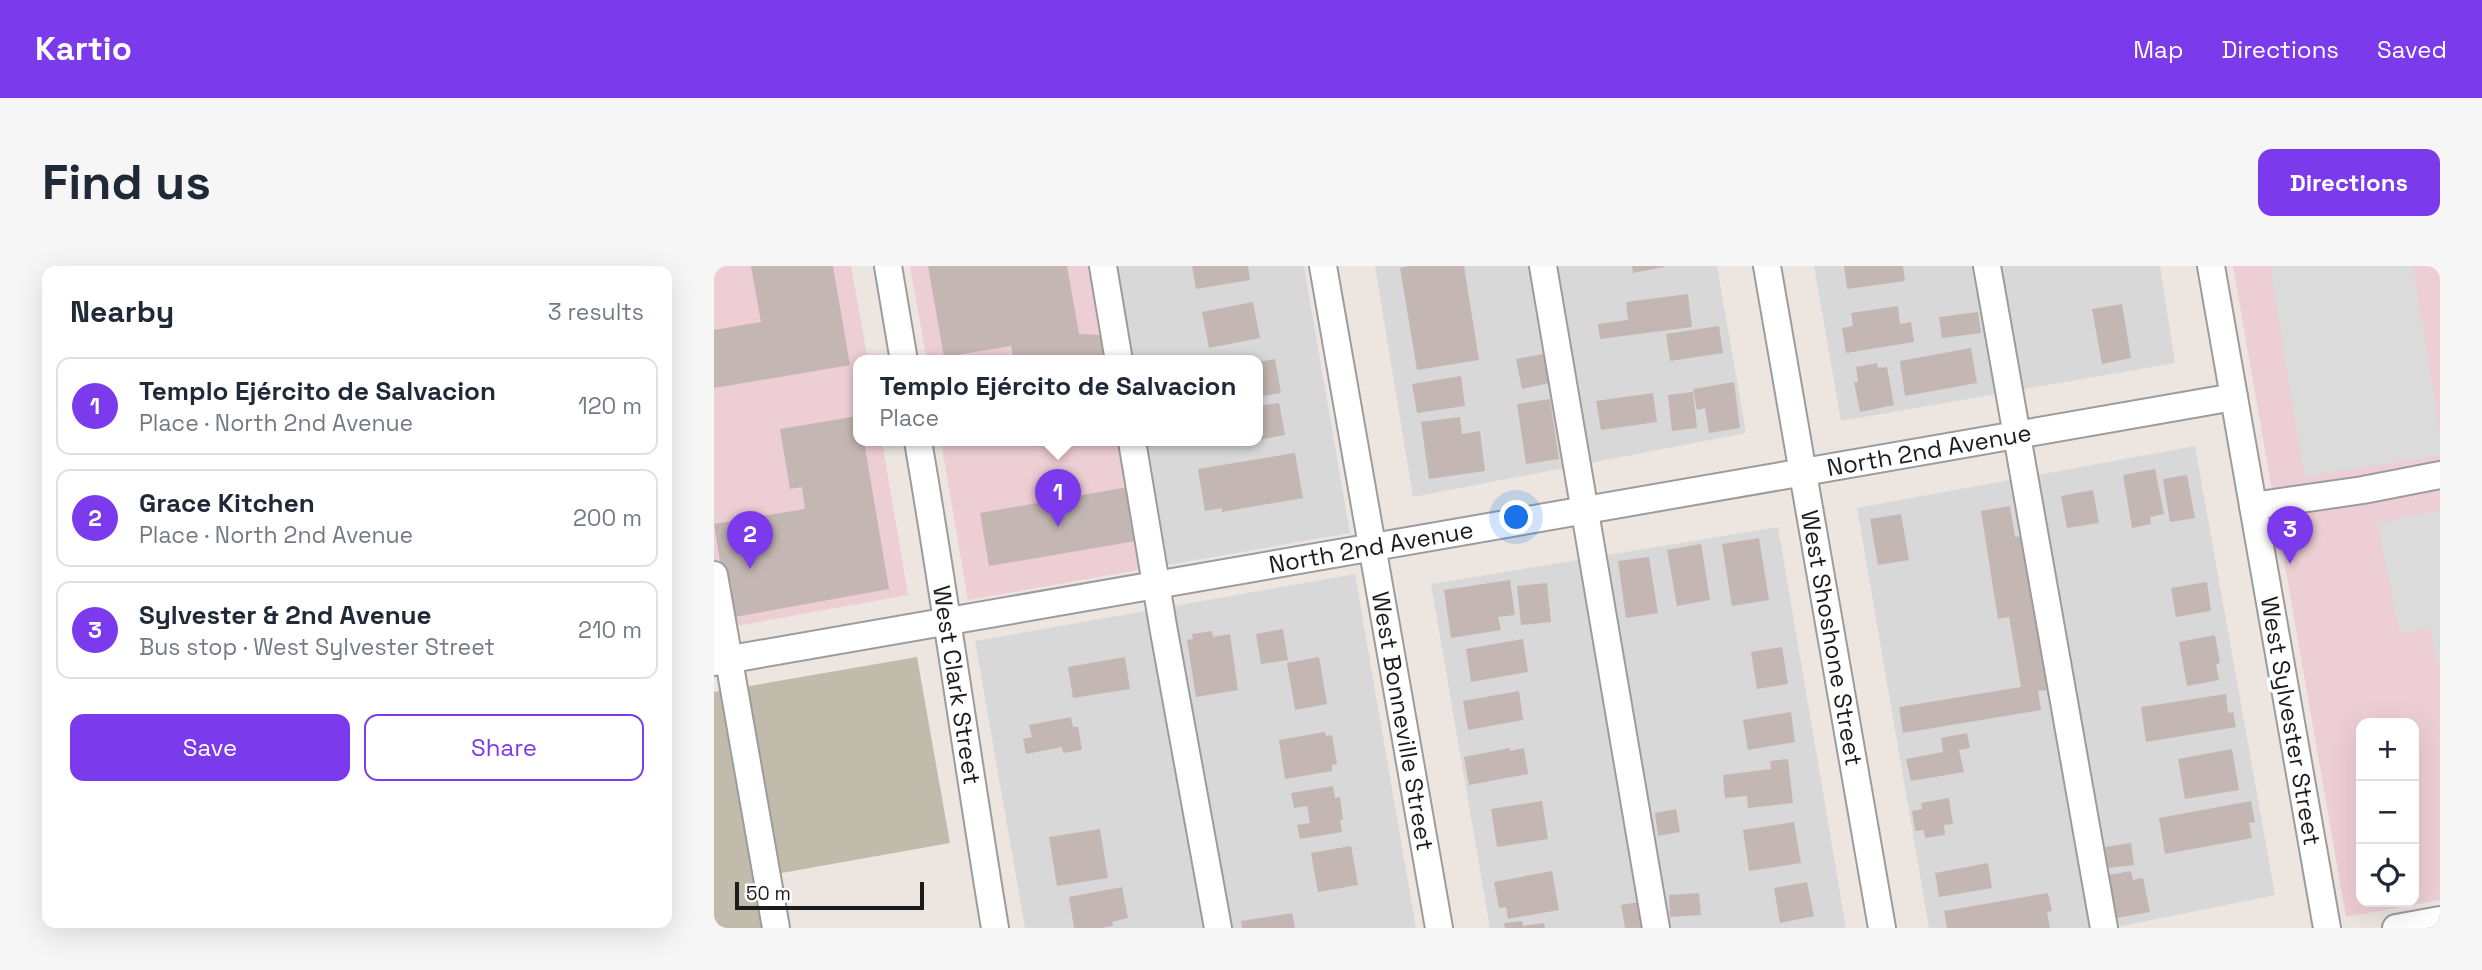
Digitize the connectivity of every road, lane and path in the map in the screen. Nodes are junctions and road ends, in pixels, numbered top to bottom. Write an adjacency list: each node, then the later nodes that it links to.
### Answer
1 (888, 266): 8 (street)
2 (1103, 266): 9 (street)
3 (1323, 266): 18 (street, West Bonneville Street)
4 (1543, 266): 17 (street)
5 (1767, 266): 14 (street, West Shoshone Street)
6 (1987, 266): 11 (street)
7 (2211, 266): 10 (street, West Sylvester Street)
8 (903, 355)
9 (1118, 355)
10 (2234, 397): 11 (street, North 2nd Avenue); 16 (street, West Sylvester Street)
11 (2016, 435): 14 (street, North 2nd Avenue); 30 (street)
12 (919, 446): 21 (street, West Clark Street)
13 (1133, 446): 20 (street)
14 (1803, 472): 17 (street, North 2nd Avenue); 29 (street, West Shoshone Street)
15 (2440, 475): 16 (street)
16 (2253, 506): 31 (street, West Sylvester Street)
17 (1586, 510): 18 (street, North 2nd Avenue); 28 (street)
18 (1372, 547): 20 (street, North 2nd Avenue); 27 (street, West Bonneville Street)
19 (714, 575): 22 (street)
20 (1155, 585): 21 (street, North 2nd Avenue); 26 (street)
21 (948, 621): 22 (street, North 2nd Avenue); 25 (street, West Clark Street)
22 (721, 660): 24 (street)
23 (2440, 920): 32 (street)
24 (776, 928)
25 (995, 928)
26 (1218, 928)
27 (1438, 928)
28 (1656, 928)
29 (1882, 928)
30 (2104, 928)
31 (2327, 928)
32 (2396, 928)

